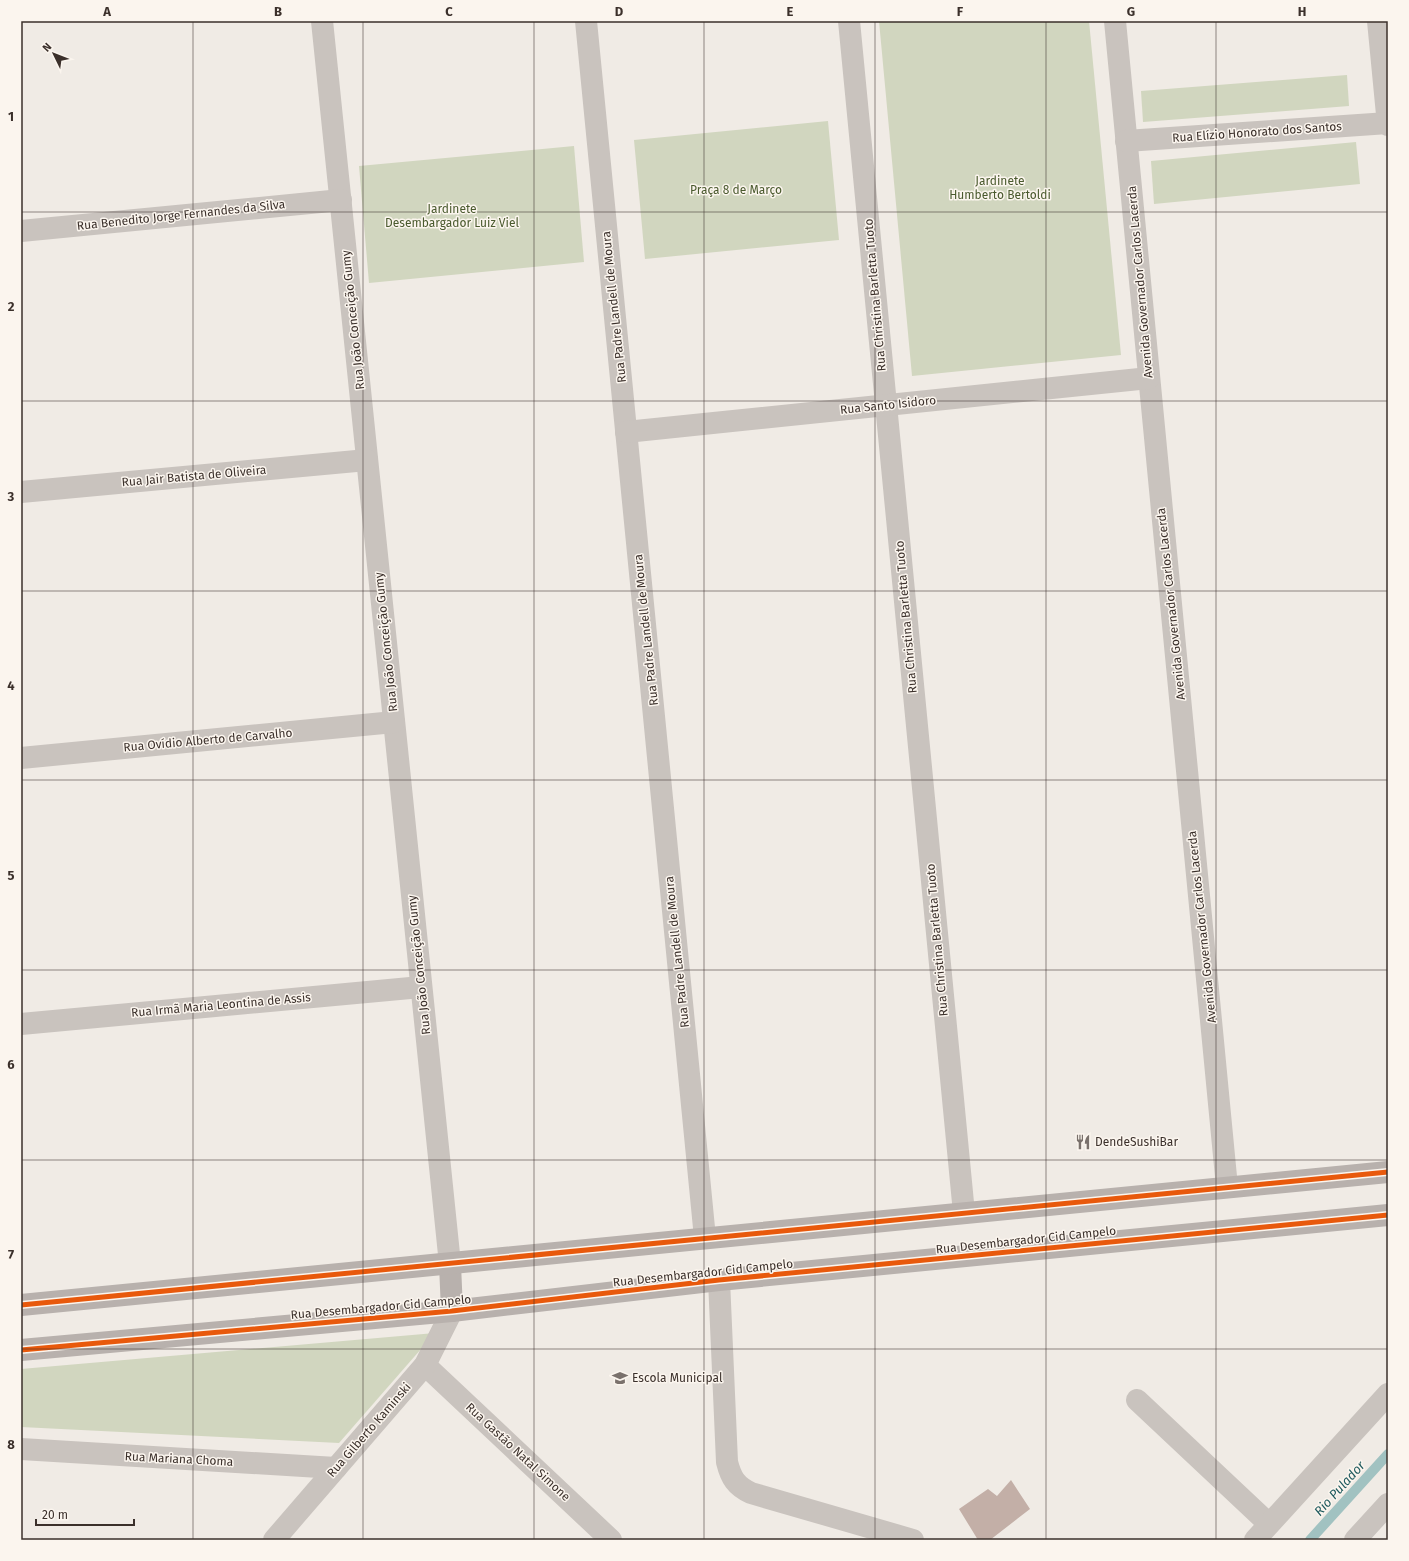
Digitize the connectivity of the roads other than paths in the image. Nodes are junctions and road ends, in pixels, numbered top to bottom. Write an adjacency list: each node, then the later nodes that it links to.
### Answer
1 (322, 21): 8 (street, Rua João Conceição Gumy)
2 (586, 21): 12 (street, Rua Padre Landell de Moura)
3 (849, 21): 11 (street, Rua Christina Barletta Tuoto)
4 (1114, 21): 7 (street, Avenida Governador Carlos Lacerda)
5 (1378, 21): 6 (street)
6 (1388, 124): 7 (street, Rua Elízio Honorato dos Santos)
7 (1126, 140): 10 (street, Avenida Governador Carlos Lacerda)
8 (341, 200): 9 (street, Rua Benedito Jorge Fernandes da Silva); 13 (street, Rua João Conceição Gumy)
9 (21, 231)
10 (1149, 378): 11 (street, Rua Santo Isidoro); 20 (street, Avenida Governador Carlos Lacerda)
11 (886, 405): 12 (street, Rua Santo Isidoro); 21 (street, Rua Christina Barletta Tuoto)
12 (626, 432): 23 (street, Rua Padre Landell de Moura)
13 (367, 460): 14 (street, Rua Jair Batista de Oliveira); 15 (street, Rua João Conceição Gumy)
14 (21, 492)
15 (394, 722): 16 (street, Rua Ovídio Alberto de Carvalho); 17 (street, Rua João Conceição Gumy)
16 (21, 758)
17 (421, 987): 18 (street, Rua Irmã Maria Leontina de Assis); 24 (street, Rua João Conceição Gumy)
18 (21, 1024)
19 (1388, 1172): 20 (main road)
20 (1227, 1187): 21 (main road)
21 (964, 1213): 23 (main road)
22 (1388, 1215): 25 (main road, Rua Desembargador Cid Campelo)
23 (705, 1238): 24 (main road)
24 (450, 1264): 26 (main road); 27 (main road)
25 (719, 1280): 27 (main road, Rua Desembargador Cid Campelo); 38 (street)
26 (21, 1305)
27 (452, 1311): 28 (main road, Rua Desembargador Cid Campelo); 29 (street, Rua Gilberto Kaminski)
28 (21, 1350)
29 (425, 1365): 33 (street, Rua Gilberto Kaminski); 37 (street, Rua Gastão Natal Simone)
30 (1388, 1394): 35 (street)
31 (1137, 1400): 35 (street)
32 (25, 1454): 33 (street, Rua Mariana Choma)
33 (336, 1468): 36 (street, Rua Gilberto Kaminski)
34 (1388, 1504): 40 (street)
35 (1270, 1524): 39 (street)
36 (274, 1540)
37 (611, 1540)
38 (913, 1540)
39 (1255, 1540)
40 (1355, 1540)

